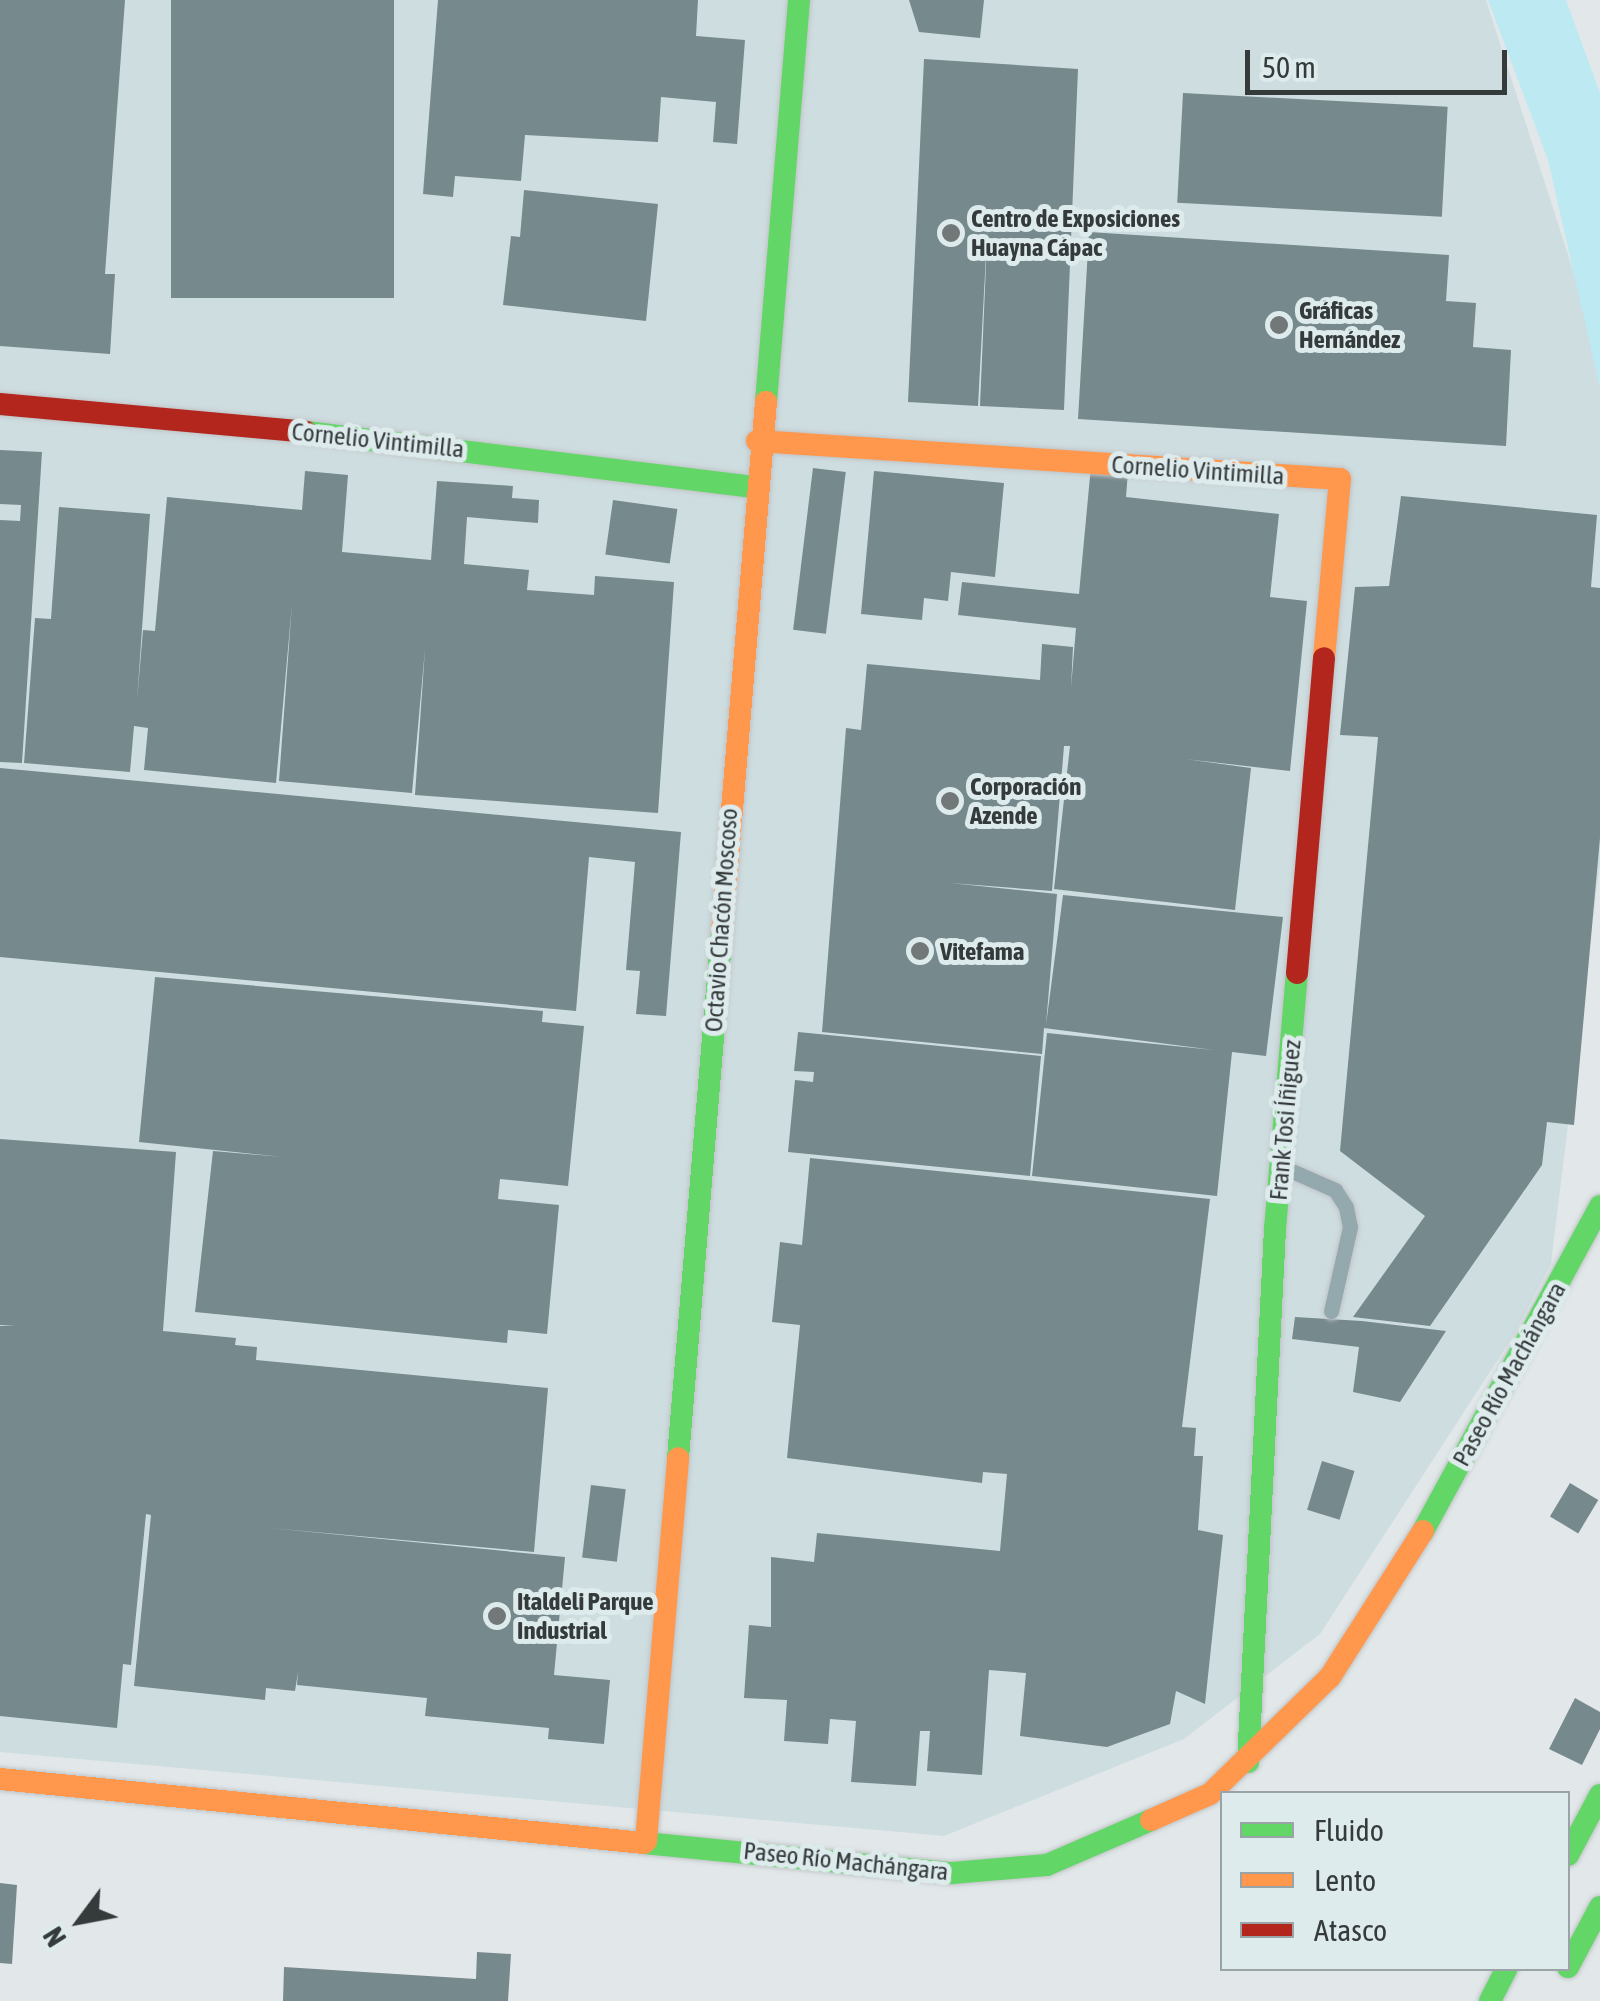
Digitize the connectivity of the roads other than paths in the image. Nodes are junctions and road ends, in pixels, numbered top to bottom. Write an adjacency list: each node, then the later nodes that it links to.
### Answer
1 (799, 0): 3 (main road, Octavio Chacón Moscoso)
2 (0, 404): 5 (main road, Cornelio Vintimilla)
3 (757, 442): 4 (main road, Cornelio Vintimilla); 5 (main road, Octavio Chacón Moscoso)
4 (1340, 479): 6 (main road, Frank Tosi Íñiguez)
5 (754, 486): 12 (main road, Octavio Chacón Moscoso)
6 (1281, 1167): 8 (lane); 9 (main road, Frank Tosi Íñiguez)
7 (1600, 1206): 9 (main road, Paseo Río Machángara)
8 (1331, 1312)
9 (1248, 1762): 12 (main road, Paseo Río Machángara)
10 (0, 1779): 12 (main road, Paseo Río Machángara)
11 (1600, 1795): 13 (main road)
12 (646, 1840)
13 (1570, 1851)
14 (1600, 1908): 15 (main road)
15 (1570, 1962)
16 (1505, 1971): 17 (main road)
17 (1490, 2001)

